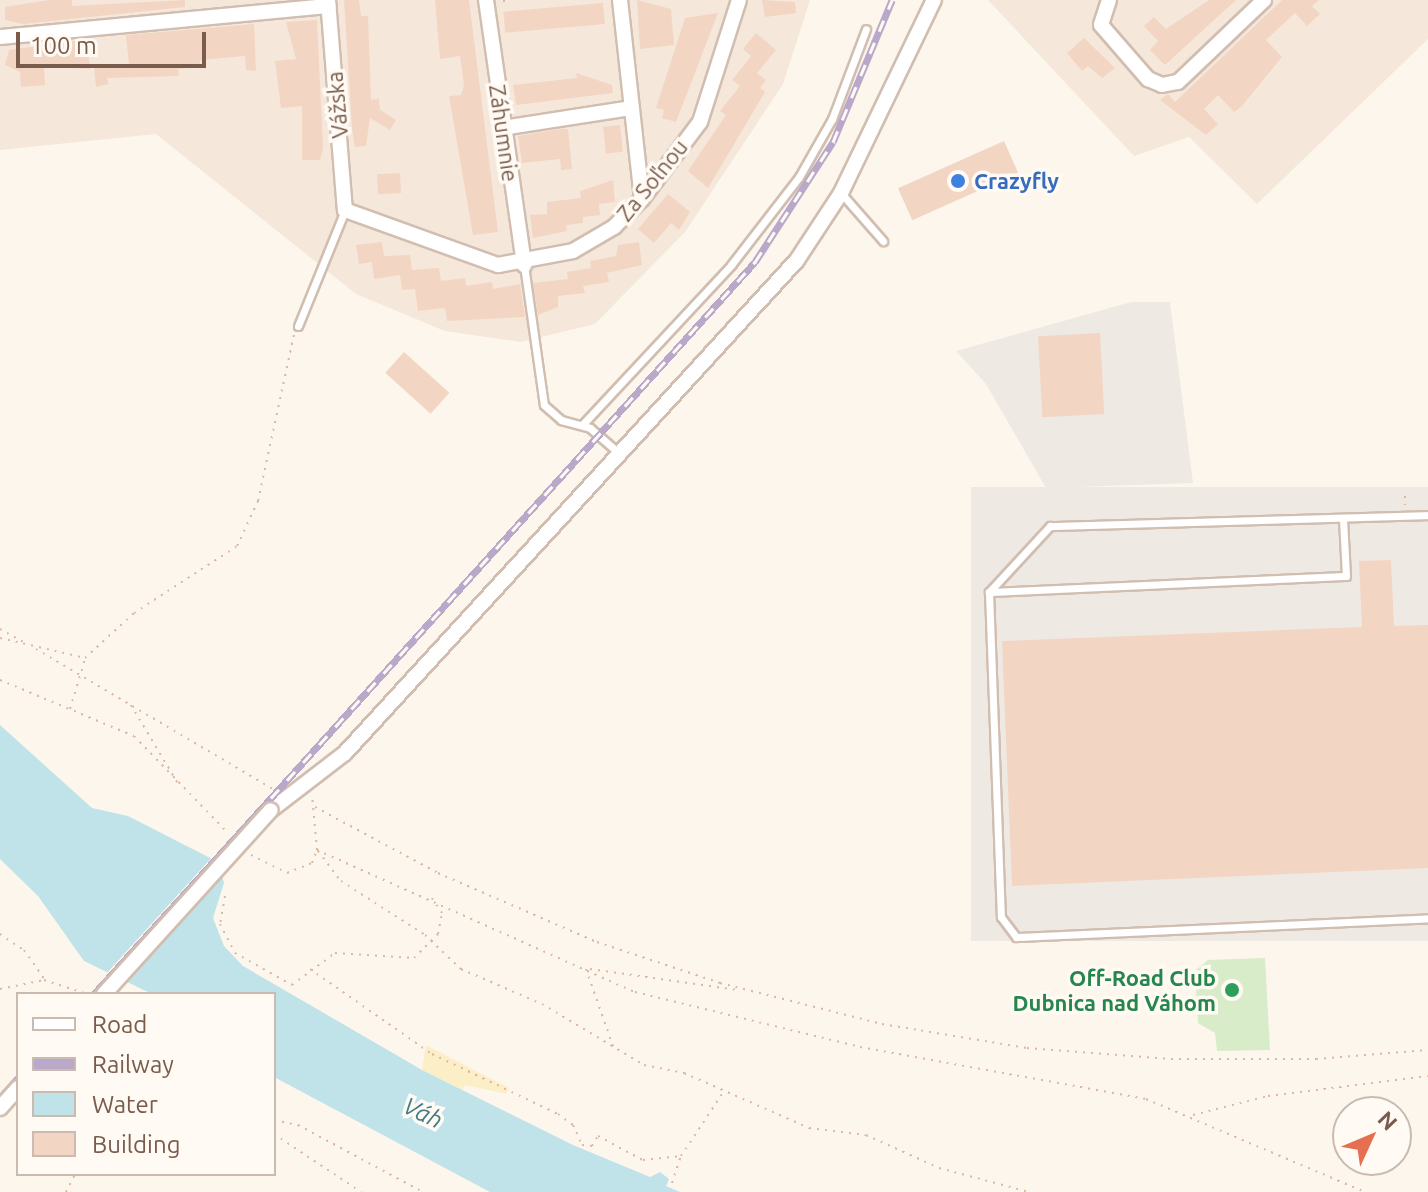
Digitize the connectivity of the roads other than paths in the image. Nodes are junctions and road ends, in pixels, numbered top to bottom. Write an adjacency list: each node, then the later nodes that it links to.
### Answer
1 (486, 0): 8 (street); 12 (street, Záhumnie)
2 (620, 0): 11 (street)
3 (739, 0): 14 (street, Za Soľnou)
4 (934, 0): 13 (street)
5 (1109, 0): 6 (street)
6 (1264, 0)
7 (328, 3): 10 (street); 15 (street, Vážska)
8 (500, 3)
9 (866, 29): 19 (lane)
10 (0, 37)
11 (631, 108): 12 (street); 14 (street)
12 (502, 128): 17 (street, Záhumnie)
13 (841, 193): 16 (lane); 20 (street)
14 (642, 199): 17 (street, Za Soľnou)
15 (345, 210): 17 (street, Za Soľnou); 18 (lane)
16 (883, 241)
17 (524, 265): 19 (lane)
18 (298, 326)
19 (582, 425): 20 (lane)
20 (621, 455): 25 (street, bridge)
21 (1428, 515): 22 (lane)
22 (1343, 518): 23 (lane); 23 (lane)
23 (989, 592): 24 (lane)
24 (1428, 918)
25 (106, 992)
26 (16, 1090): 27 (street, bridge)
27 (0, 1108)

